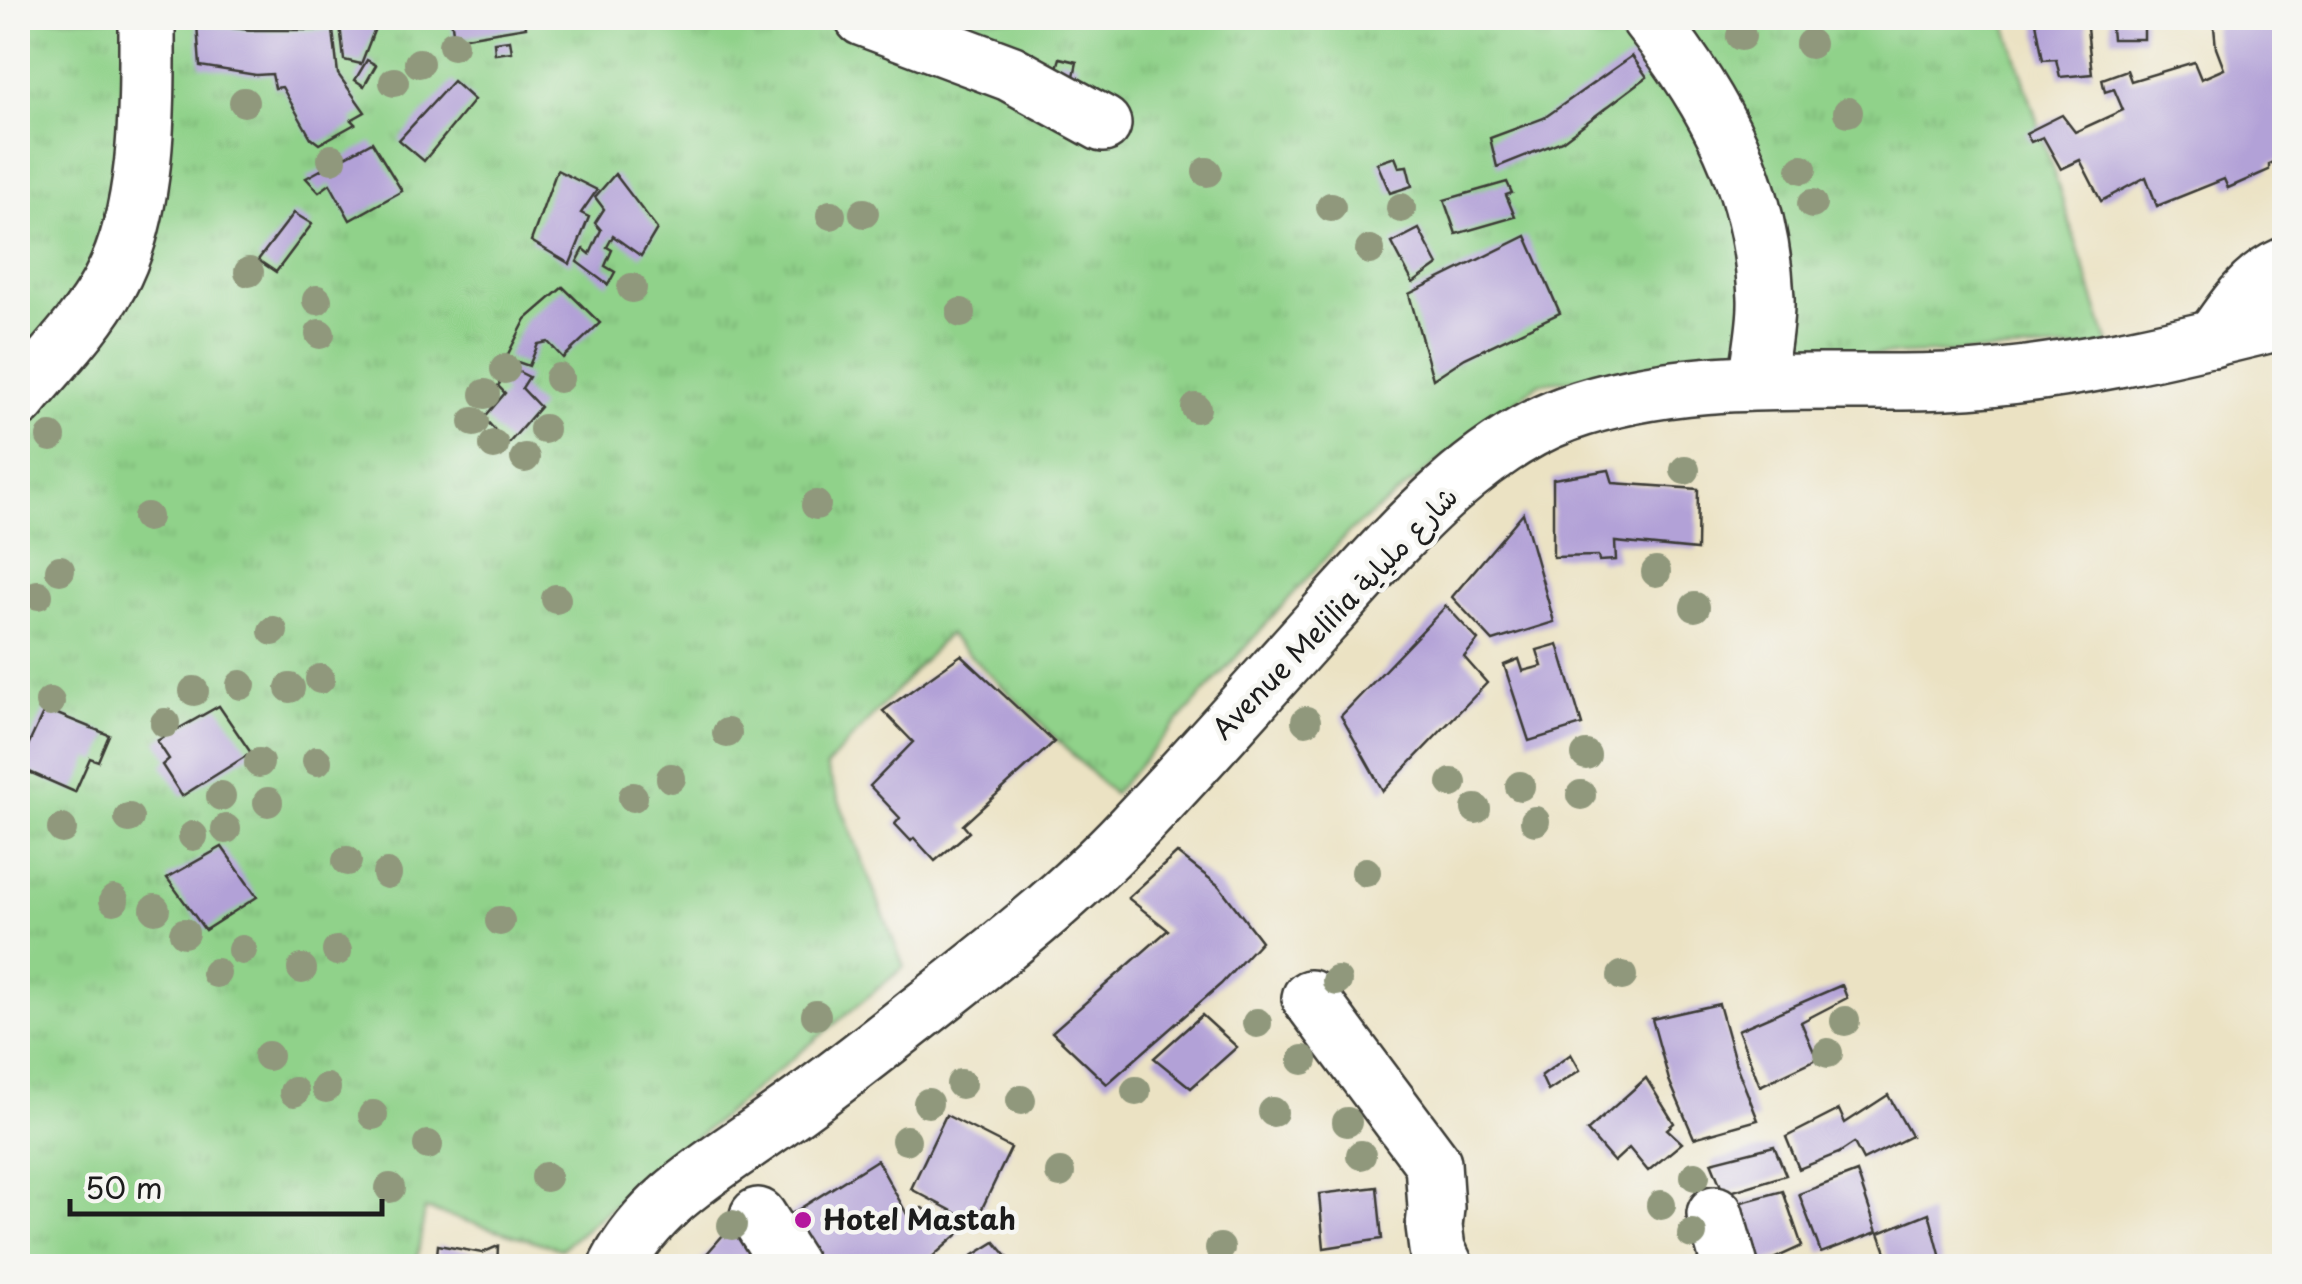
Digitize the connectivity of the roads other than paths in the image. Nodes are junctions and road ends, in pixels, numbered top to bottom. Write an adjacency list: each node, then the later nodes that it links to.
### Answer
1 (147, 18): 9 (street)
2 (864, 18): 4 (street)
3 (1649, 18): 8 (street)
4 (1102, 124)
5 (2284, 266): 7 (street)
6 (2284, 321): 7 (street, Avenue Melilia شارع ملياية)
7 (2202, 341): 8 (street, Avenue Melilia شارع ملياية)
8 (1757, 382): 13 (street, Avenue Melilia شارع ملياية)
9 (18, 400)
10 (1310, 998): 15 (street)
11 (1715, 1214): 16 (street)
12 (758, 1216): 14 (street)
13 (617, 1266)
14 (790, 1266)
15 (1445, 1266)
16 (1730, 1266)

